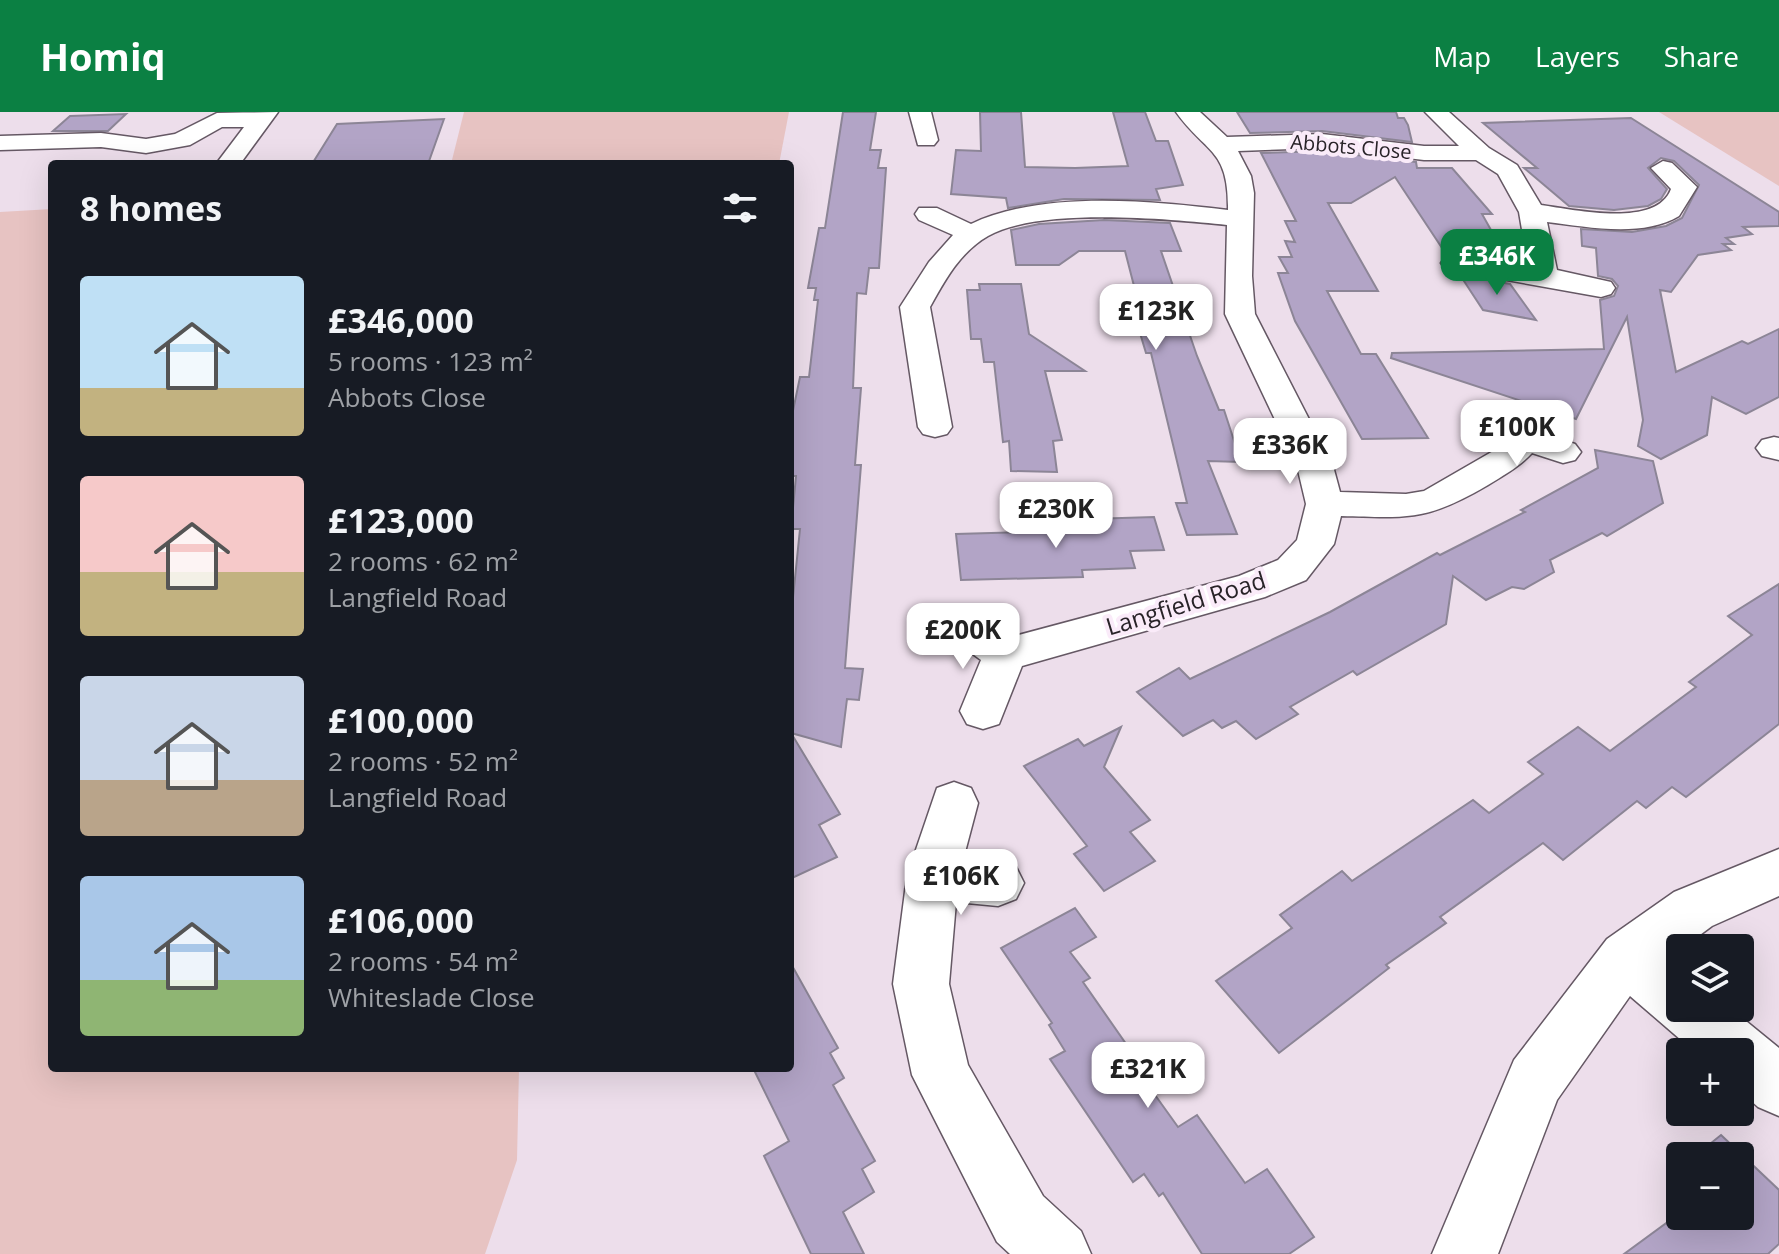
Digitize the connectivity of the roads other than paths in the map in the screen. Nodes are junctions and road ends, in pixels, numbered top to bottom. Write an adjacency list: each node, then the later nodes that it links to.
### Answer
1 (920, 112): 5 (street)
2 (1187, 112): 7 (street, Langfield Road)
3 (1436, 112): 8 (street)
4 (264, 116): 6 (street); 9 (street)
5 (926, 140)
6 (0, 143)
7 (1221, 144): 8 (street, Abbots Close); 13 (street, Langfield Road)
8 (1481, 153): 11 (street)
9 (231, 160)
10 (1711, 181): 11 (street)
11 (1532, 212): 16 (street)
12 (928, 214): 14 (street)
13 (1242, 219): 14 (street); 20 (street, Langfield Road)
14 (972, 234): 18 (street)
15 (1455, 263): 16 (street)
16 (1544, 276): 17 (street)
17 (1601, 288)
18 (935, 427)
19 (1563, 452): 20 (street)
20 (1325, 504): 22 (street, Langfield Road)
21 (952, 617): 22 (street)
22 (1005, 655): 23 (street)
23 (983, 711)
24 (954, 803): 26 (street)
25 (1779, 872): 28 (street)
26 (933, 876): 27 (street); 34 (street)
27 (998, 883)
28 (1626, 957): 29 (street); 35 (street)
29 (1666, 991)
30 (1703, 1022): 31 (street)
31 (1723, 1038)
32 (1754, 1064): 33 (street)
33 (1779, 1086)
34 (1058, 1254)
35 (1465, 1254)

